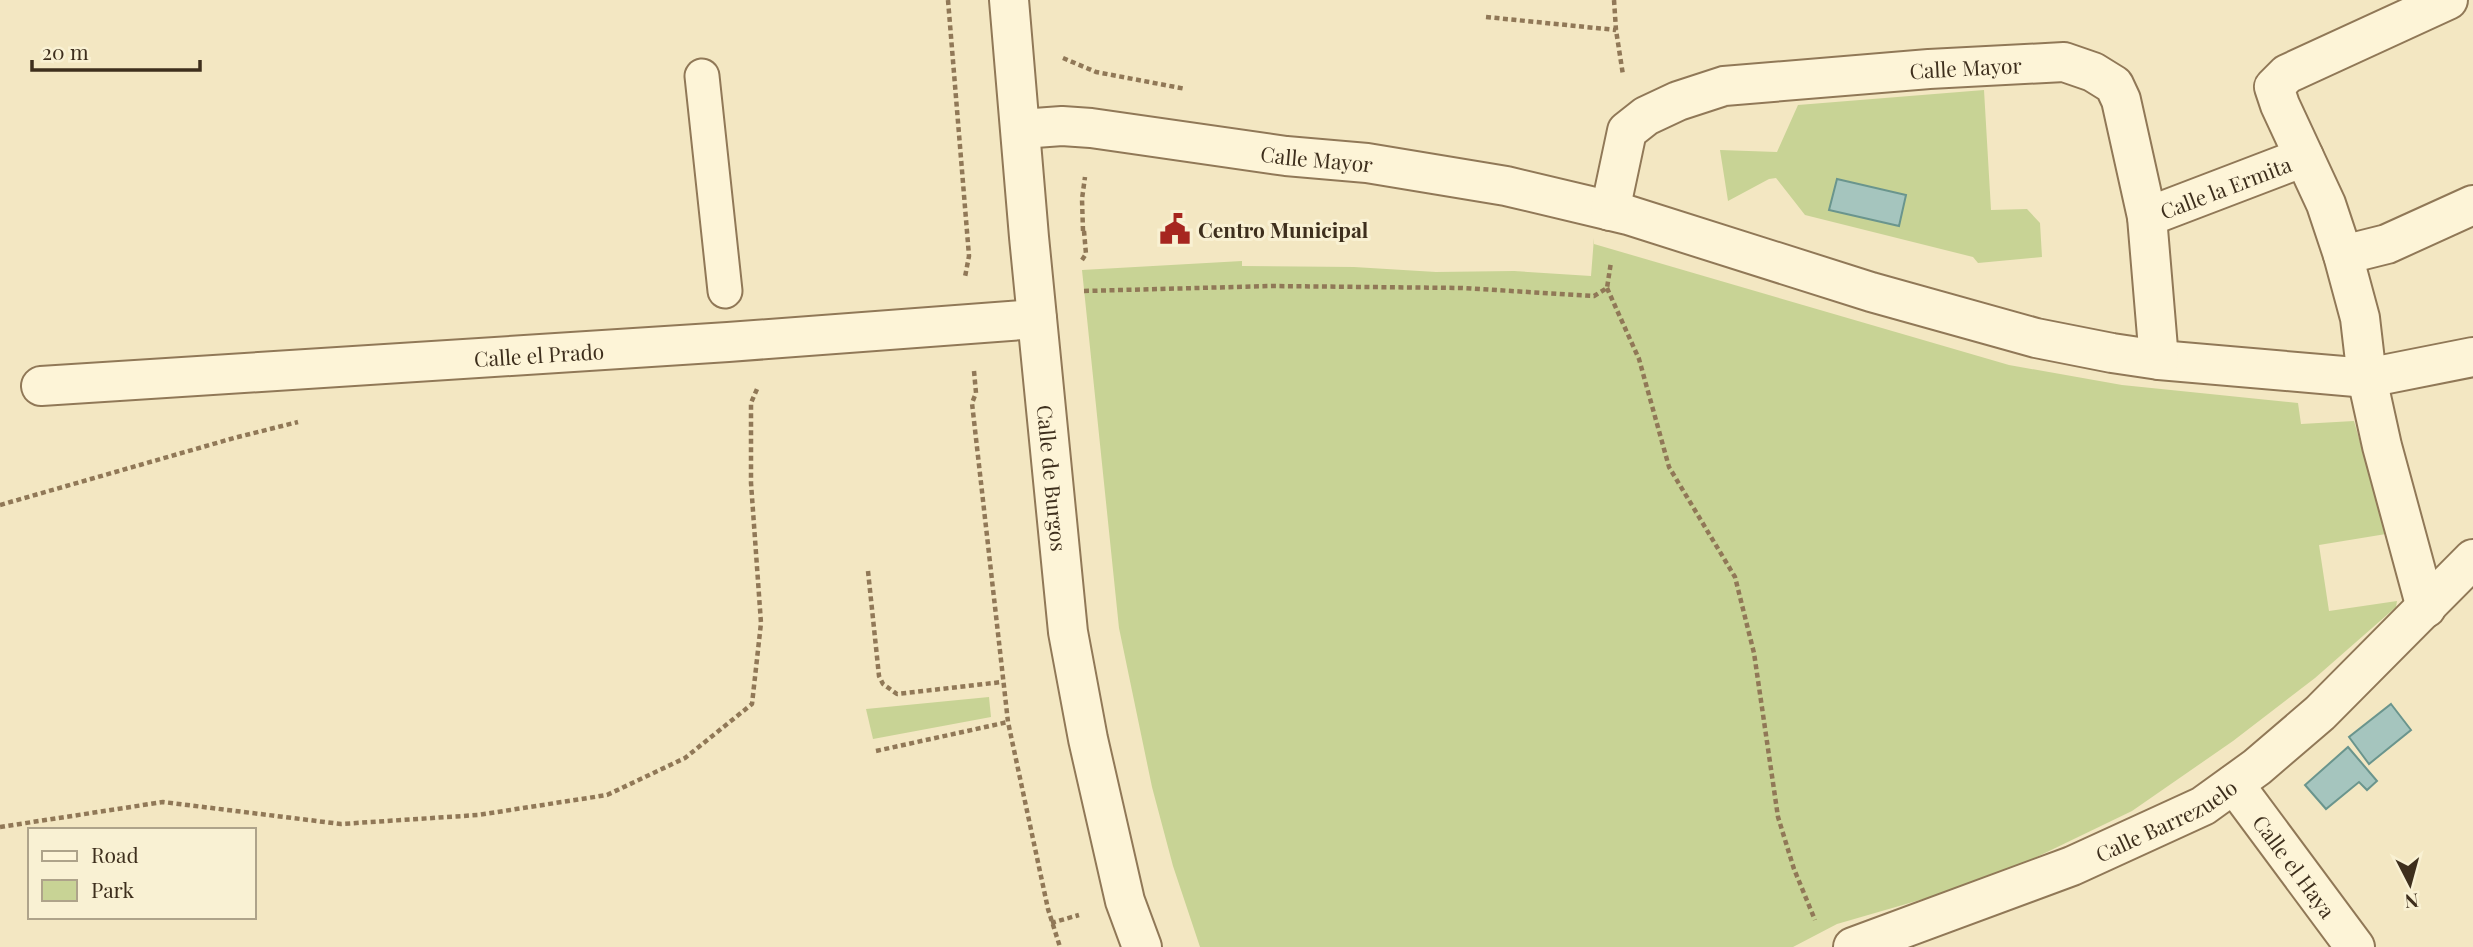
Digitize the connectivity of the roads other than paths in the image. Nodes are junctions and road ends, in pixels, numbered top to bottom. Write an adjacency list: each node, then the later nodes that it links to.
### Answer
1 (1009, 0): 4 (street, Calle de Burgos)
2 (2448, 0): 5 (street, Calle la Ermita)
3 (702, 76): 10 (lane)
4 (1021, 130): 7 (street, Calle Mayor); 11 (street, Calle de Burgos)
5 (2304, 157): 8 (street, Calle la Ermita); 9 (street, Calle la Ermita)
6 (2473, 205): 9 (street)
7 (1610, 211): 8 (street, Calle Mayor); 13 (street, Calle Mayor)
8 (2147, 217): 13 (street, Calle Mayor)
9 (2343, 256): 14 (street, Calle la Ermita)
10 (725, 291)
11 (1037, 319): 15 (street, Calle el Prado); 19 (street, Calle de Burgos)
12 (2473, 357): 14 (street, Calle Mayor)
13 (2158, 360): 14 (street, Calle Mayor)
14 (2367, 378): 17 (street)
15 (41, 386)
16 (2473, 559): 17 (street, Calle Barrezuelo)
17 (2426, 608): 18 (street, Calle Barrezuelo)
18 (2234, 784): 20 (street, Calle Barrezuelo); 21 (street, Calle el Haya)
19 (1142, 947)
20 (1853, 947)
21 (2355, 947)

